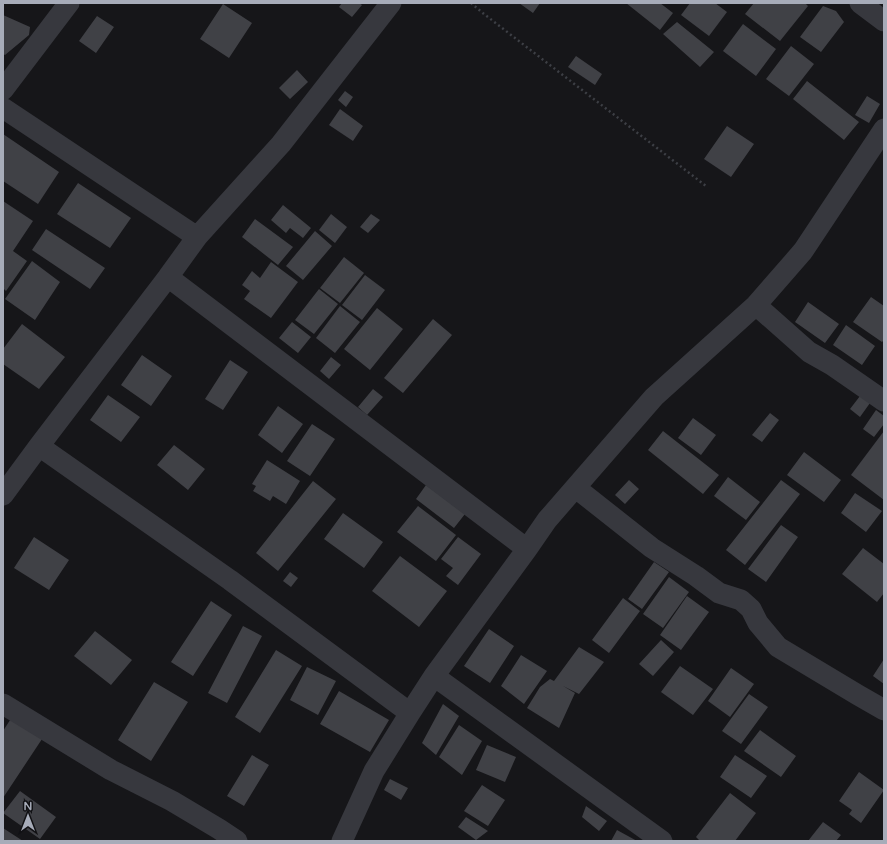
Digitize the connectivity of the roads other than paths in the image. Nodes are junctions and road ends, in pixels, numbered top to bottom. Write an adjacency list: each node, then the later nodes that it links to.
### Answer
1 (69, 3): 5 (street)
2 (391, 3): 8 (street)
3 (860, 3): 4 (street)
4 (884, 21)
5 (3, 90)
6 (3, 108): 8 (street)
7 (884, 129): 10 (street)
8 (197, 237): 9 (street)
9 (168, 277): 12 (street); 15 (street)
10 (756, 306): 11 (street); 13 (street)
11 (884, 401)
12 (38, 446): 14 (street); 19 (street)
13 (576, 488): 15 (street); 18 (street)
14 (3, 495)
15 (527, 549): 16 (street)
16 (434, 676): 19 (street); 22 (street)
17 (3, 704): 20 (street)
18 (884, 710)
19 (410, 713): 21 (street)
20 (236, 841)
21 (342, 841)
22 (662, 841)

